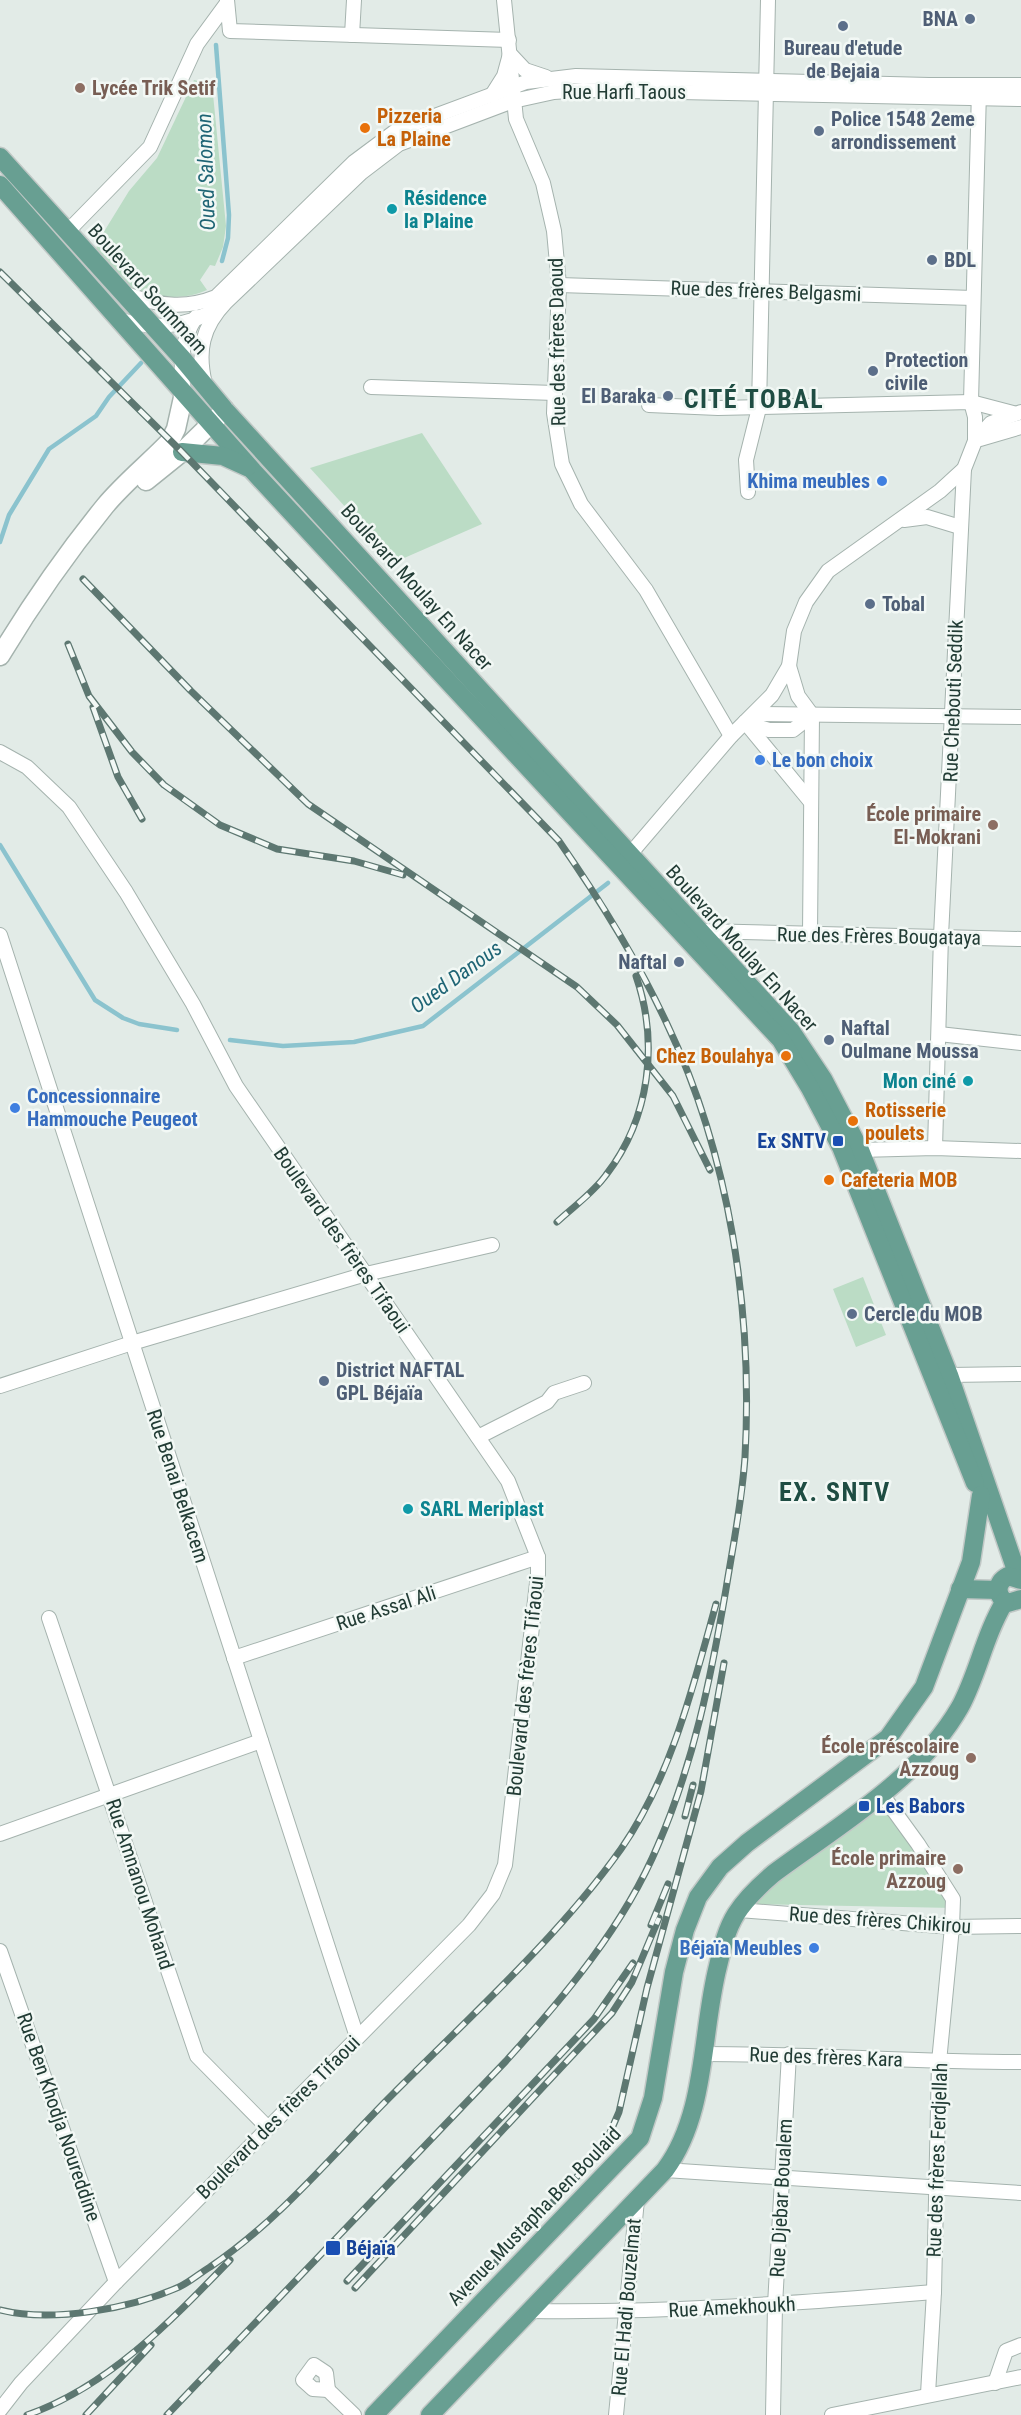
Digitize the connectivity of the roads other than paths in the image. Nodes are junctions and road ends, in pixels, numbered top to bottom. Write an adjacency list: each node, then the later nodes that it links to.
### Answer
1 (354, 0): 6 (street)
2 (504, 0): 8 (street, Rue des frères Daoud)
3 (768, 0): 12 (street)
4 (227, 1): 5 (street); 7 (street)
5 (230, 31): 6 (street); 7 (street)
6 (352, 35): 8 (street)
7 (197, 44): 19 (street)
8 (509, 47): 9 (street, Rue Harfi Taous); 11 (street, Rue des frères Daoud); 14 (street)
9 (551, 77): 11 (street, Rue Harfi Taous); 12 (street, Rue Harfi Taous)
10 (1021, 84): 13 (street, Rue Harfi Taous)
11 (512, 87): 14 (street, Rue Harfi Taous); 16 (street, Rue des frères Daoud)
12 (765, 87): 13 (street, Rue Harfi Taous); 16 (street, Rue Harfi Taous); 21 (street)
13 (978, 92): 15 (street, Rue Harfi Taous); 23 (street)
14 (492, 95): 24 (street, Rue Harfi Taous)
15 (1021, 99)
16 (513, 102): 20 (street, Rue des frères Daoud); 24 (street, Rue Harfi Taous)
17 (0, 157): 19 (main road, Boulevard Soummam)
18 (0, 185): 26 (main road, Boulevard Soummam)
19 (67, 232): 22 (main road, Boulevard Soummam)
20 (559, 285): 21 (street, Rue des frères Belgasmi); 31 (street, Rue des frères Daoud)
21 (761, 291): 23 (street, Rue des frères Belgasmi); 35 (street)
22 (122, 293): 24 (street, Rue Harfi Taous); 27 (main road, Boulevard Soummam)
23 (972, 298): 32 (street)
24 (221, 299): 25 (street, Rue Harfi Taous); 34 (street, Rue Harfi Taous)
25 (195, 318): 27 (street); 28 (street, Rue Harfi Taous)
26 (119, 319): 27 (street); 30 (main road, Boulevard Soummam)
27 (153, 326): 28 (main road, Boulevard Soummam)
28 (181, 357): 30 (street, Rue Harfi Taous); 34 (main road, Boulevard Soummam)
29 (371, 387): 31 (street)
30 (184, 393): 34 (main road, Boulevard Soummam); 39 (street)
31 (555, 393): 52 (street, Rue des frères Daoud)
32 (971, 402): 35 (street); 36 (street); 38 (street)
33 (649, 405): 35 (street)
34 (211, 406): 39 (street); 40 (main road, Boulevard Soummam); 41 (main road, Boulevard Soummam)
35 (759, 408): 43 (street)
36 (1017, 413): 38 (street)
37 (1021, 427): 38 (street)
38 (975, 441): 42 (street)
39 (176, 447): 41 (main road); 46 (street)
40 (263, 451): 55 (main road, Boulevard Moulay En Nacer)
41 (252, 468): 55 (main road, Boulevard Moulay En Nacer)
42 (964, 469): 44 (street); 45 (street, Rue Chebouti Seddik)
43 (748, 492)
44 (900, 520): 45 (street); 47 (street)
45 (960, 527): 49 (street, Rue Chebouti Seddik)
46 (0, 656)
47 (789, 666): 48 (street); 51 (street)
48 (812, 715): 49 (street); 51 (street); 54 (street)
49 (954, 715): 50 (street); 59 (street, Rue Chebouti Seddik)
50 (1021, 717)
51 (749, 718): 52 (street); 54 (street)
52 (731, 736): 55 (street)
53 (0, 752): 67 (street, Boulevard des frères Tifaoui)
54 (810, 801): 57 (street)
55 (625, 861): 56 (main road, Boulevard Moulay En Nacer); 74 (main road, Boulevard Moulay En Nacer)
56 (701, 931): 57 (street, Rue des Frères Bougataya); 64 (main road, Boulevard Moulay En Nacer)
57 (810, 934): 59 (street, Rue des Frères Bougataya)
58 (0, 935): 68 (street, Rue Benai Belkacem)
59 (941, 936): 60 (street, Rue des Frères Bougataya); 61 (street, Rue Chebouti Seddik)
60 (1021, 939)
61 (939, 1034): 62 (street); 63 (street, Rue Chebouti Seddik)
62 (1021, 1043)
63 (935, 1148): 64 (street); 65 (street)
64 (860, 1150): 70 (main road, Boulevard Moulay En Nacer)
65 (1021, 1151)
66 (492, 1245): 67 (street)
67 (366, 1274): 68 (street); 73 (street, Boulevard des frères Tifaoui)
68 (132, 1343): 72 (street); 79 (street, Rue Benai Belkacem)
69 (1021, 1374): 70 (street)
70 (949, 1375): 76 (main road, Boulevard Moulay En Nacer)
71 (584, 1383): 73 (street)
72 (0, 1386)
73 (478, 1437): 75 (street, Boulevard des frères Tifaoui)
74 (981, 1495): 76 (main road, Boulevard Moulay En Nacer); 77 (main road, Avenue Mustapha Ben Boulaid)
75 (538, 1557): 79 (street, Rue Assal Ali); 88 (street, Boulevard des frères Tifaoui)
76 (1012, 1588): 77 (main road); 81 (main road)
77 (960, 1589): 111 (main road, Avenue Mustapha Ben Boulaid)
78 (50, 1618): 82 (street, Rue Amnanou Mohand)
79 (234, 1658): 80 (street, Rue Benai Belkacem)
80 (261, 1742): 82 (street); 88 (street, Rue Benai Belkacem)
81 (881, 1793): 84 (main road); 86 (street, Rue des frères Ferdjellah)
82 (111, 1795): 83 (street); 93 (street, Rue Amnanou Mohand)
83 (0, 1834)
84 (739, 1910): 86 (street, Rue des frères Chikirou); 89 (main road)
85 (1021, 1926): 86 (street, Rue des frères Chikirou)
86 (952, 1927): 91 (street, Rue des frères Ferdjellah)
87 (0, 1951): 99 (street, Rue Ben Khodja Noureddine)
88 (357, 2037): 93 (street, Boulevard des frères Tifaoui)
89 (703, 2054): 90 (street, Rue des frères Kara); 94 (main road)
90 (789, 2054): 91 (street, Rue des frères Kara); 95 (street, Rue Djebar Boualem)
91 (939, 2062): 92 (street, Rue des frères Kara); 96 (street, Rue des frères Ferdjellah)
92 (1021, 2062)
93 (267, 2127): 99 (street, Boulevard des frères Tifaoui)
94 (665, 2170): 95 (street); 98 (main road)
95 (783, 2178): 96 (street); 101 (street, Rue Djebar Boualem)
96 (935, 2185): 97 (street); 100 (street, Rue des frères Ferdjellah)
97 (1021, 2193)
98 (637, 2200): 102 (main road); 103 (street, Rue El Hadi Bouzelmat)
99 (116, 2282): 109 (street, Boulevard des frères Tifaoui)
100 (934, 2292): 101 (street, Rue Amekhoukh); 108 (street, Rue des frères Ferdjellah)
101 (775, 2305): 103 (street, Rue Amekhoukh); 114 (street, Rue Djebar Boualem)
102 (530, 2311): 103 (street, Rue Amekhoukh); 112 (main road)
103 (626, 2312): 113 (street, Rue El Hadi Bouzelmat)
104 (1021, 2344): 106 (street)
105 (1021, 2377): 106 (street)
106 (995, 2383): 108 (street)
107 (328, 2390): 110 (street)
108 (928, 2394): 115 (street)
109 (0, 2410)
110 (354, 2415)
111 (374, 2415)
112 (430, 2415)
113 (616, 2415)
114 (773, 2415)
115 (832, 2415)

